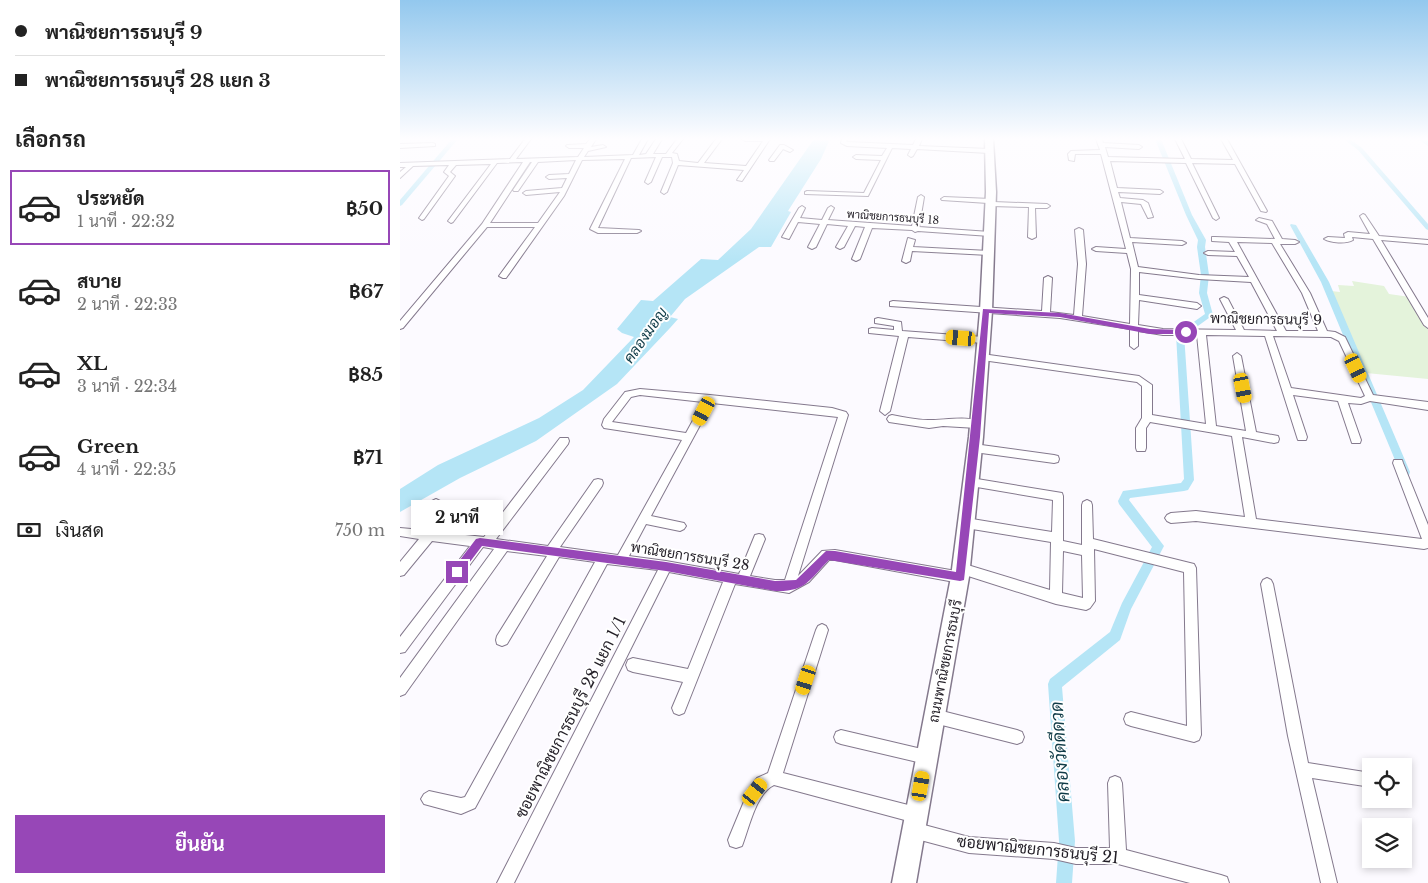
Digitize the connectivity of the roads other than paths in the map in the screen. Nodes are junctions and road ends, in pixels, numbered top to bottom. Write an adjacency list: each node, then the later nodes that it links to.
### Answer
1 (449, 180): 31 (street)
2 (482, 180): 35 (street)
3 (517, 180): 37 (street)
4 (521, 180): 13 (street)
5 (569, 180): 14 (street)
6 (619, 180): 43 (street)
7 (669, 180): 16 (street)
8 (874, 180): 19 (street)
9 (990, 180): 23 (main road, ถนนพาณิชยการธนบุรี)
10 (1111, 180): 15 (street)
11 (1198, 180): 32 (street)
12 (1248, 180): 28 (street)
13 (516, 190)
14 (563, 190): 18 (street); 38 (street)
15 (1114, 190): 17 (street); 22 (street)
16 (664, 192)
17 (1160, 192)
18 (526, 193)
19 (807, 193)
20 (921, 196): 41 (street)
21 (944, 198): 23 (street)
22 (1117, 200): 30 (street); 51 (street)
23 (991, 202): 24 (street); 44 (main road, ถนนพาณิชยการธนบุรี)
24 (1032, 206): 25 (street); 46 (street)
25 (1046, 206)
26 (802, 208): 33 (street)
27 (831, 208): 36 (street)
28 (1264, 211)
29 (1363, 216): 48 (street)
30 (1150, 217)
31 (422, 218)
32 (1216, 218)
33 (795, 220): 36 (street, พาณิชยการธนบุรี 18); 45 (street)
34 (1259, 220): 53 (street)
35 (451, 221)
36 (824, 223): 39 (street, พาณิชยการธนบุรี 18); 57 (street)
37 (485, 225): 38 (street); 80 (street)
38 (540, 225): 68 (street)
39 (852, 225): 40 (street, พาณิชยการธนบุรี 18); 58 (street)
40 (869, 227): 41 (street, พาณิชยการธนบุรี 18); 65 (street)
41 (915, 230): 44 (street, พาณิชยการธนบุรี 18)
42 (1079, 230): 77 (street)
43 (637, 231)
44 (990, 234): 62 (main road, ถนนพาณิชยการธนบุรี)
45 (786, 237)
46 (1032, 237)
47 (1328, 238): 48 (street)
48 (1376, 238): 55 (street); 79 (street)
49 (1215, 239): 52 (street)
50 (911, 240): 59 (street)
51 (1127, 240): 56 (street); 61 (street)
52 (1232, 240): 53 (street); 64 (street)
53 (1277, 242): 54 (street); 88 (street)
54 (1295, 242)
55 (1428, 242)
56 (1182, 243)
57 (812, 247)
58 (840, 247)
59 (909, 249): 62 (street); 66 (street)
60 (1096, 249): 61 (street)
61 (1130, 251): 67 (street)
62 (989, 253): 75 (main road, ถนนพาณิชยการธนบุรี)
63 (1208, 253): 64 (street)
64 (1239, 254): 70 (street)
65 (856, 259)
66 (906, 261)
67 (1134, 269): 70 (street); 71 (street)
68 (504, 276)
69 (1048, 278): 76 (street)
70 (1254, 280): 86 (street)
71 (1135, 297): 74 (street); 81 (street)
72 (1224, 298): 84 (street)
73 (894, 304): 75 (street, พาณิชยการธนบุรี 9)
74 (1197, 306)
75 (986, 311): 76 (street, พาณิชยการธนบุรี 9); 89 (main road, ถนนพาณิชยการธนบุรี)
76 (1046, 314): 77 (street, พาณิชยการธนบุรี 9)
77 (1078, 317): 81 (street, พาณิชยการธนบุรี 9)
78 (878, 321): 87 (street)
79 (1428, 325)
80 (400, 326)
81 (1134, 328): 83 (street, พาณิชยการธนบุรี 9); 90 (street)
82 (872, 332): 87 (street)
83 (1201, 332): 84 (street, พาณิชยการธนบุรี 9); 100 (street)
84 (1241, 332): 85 (street, พาณิชยการธนบุรี 9)
85 (1268, 333): 86 (street, พาณิชยการธนบุรี 9); 93 (street)
86 (1283, 333): 88 (street, พาณิชยการธนบุรี 9)
87 (901, 334): 89 (street); 99 (street)
88 (1324, 334): 96 (street, พาณิชยการธนบุรี 9)
89 (983, 340): 92 (main road, ถนนพาณิชยการธนบุรี)
90 (1134, 346)
91 (1237, 356): 103 (street)
92 (982, 357): 98 (street); 99 (main road, ถนนพาณิชยการธนบุรี)
93 (1287, 391): 95 (street); 104 (street)
94 (710, 398): 102 (street); 102 (street); 138 (street)
95 (1342, 398): 96 (street); 106 (street)
96 (1374, 399): 97 (street)
97 (1428, 406)
98 (1146, 418): 100 (street); 109 (street)
99 (977, 424): 108 (main road, ถนนพาณิชยการธนบุรี)
100 (1212, 430): 101 (street)
101 (1236, 433): 103 (street); 118 (street)
102 (690, 436): 117 (street)
103 (1252, 436): 105 (street)
104 (1302, 437)
105 (1274, 439)
106 (1356, 440)
107 (564, 441): 127 (street)
108 (974, 448): 110 (street); 112 (main road, ถนนพาณิชยการธนบุรี)
109 (1141, 448)
110 (1054, 459)
111 (1398, 463): 125 (street)
112 (970, 482): 119 (main road, ถนนพาณิชยการธนบุรี); 126 (street)
113 (598, 483): 130 (street)
114 (436, 504): 123 (street)
115 (1087, 505): 129 (street)
116 (1171, 518): 118 (street)
117 (644, 519): 120 (street); 132 (street)
118 (1251, 521): 125 (street)
119 (966, 523): 126 (street); 135 (main road, ถนนพาณิชยการธนบุรี)
120 (680, 526)
121 (402, 532): 122 (street, พาณิชยการธนบุรี 28)
122 (430, 535): 123 (street, พาณิชยการธนบุรี 28); 134 (street)
123 (451, 538): 127 (street, พาณิชยการธนบุรี 28)
124 (759, 539): 136 (street)
125 (1428, 540)
126 (1057, 541): 129 (street); 139 (street)
127 (483, 542): 128 (street, พาณิชยการธนบุรี 28); 142 (street)
128 (504, 545): 130 (street, พาณิชยการธนบุรี 28); 145 (street)
129 (1089, 547): 139 (street); 148 (street)
130 (553, 551): 131 (street, พาณิชยการธนบุรี 28); 141 (street)
131 (604, 558): 132 (street, พาณิชยการธนบุรี 28); 156 (street)
132 (620, 560): 133 (street, พาณิชยการธนบุรี 28)
133 (666, 566): 136 (street, พาณิชยการธนบุรี 28); 160 (street, ซอยพาณิชยการธนบุรี 28 แยก 1/1)
134 (400, 571)
135 (961, 572): 138 (street); 139 (street); 147 (main road, ถนนพาณิชยการธนบุรี)
136 (736, 579): 138 (street, พาณิชยการธนบุรี 28); 144 (street)
137 (1267, 584): 152 (street)
138 (789, 587)
139 (1056, 598)
140 (822, 630): 153 (street)
141 (502, 640)
142 (400, 647)
143 (633, 665): 144 (street)
144 (692, 678): 146 (street)
145 (400, 689)
146 (679, 708)
147 (934, 716): 150 (street); 151 (main road, ถนนพาณิชยการธนบุรี)
148 (1132, 719)
149 (841, 737): 151 (street)
150 (1018, 737)
151 (926, 758): 157 (main road, ถนนพาณิชยการธนบุรี)
152 (1302, 769): 154 (street); 163 (street)
153 (774, 778): 157 (street, ซอยพาณิชยการธนบุรี 21); 158 (street)
154 (1362, 779)
155 (1115, 783): 159 (street)
156 (429, 799)
157 (914, 822): 159 (street, ซอยพาณิชยการธนบุรี 21); 161 (main road, ถนนพาณิชยการธนบุรี)
158 (736, 840)
159 (1118, 856): 162 (street, ซอยพาณิชยการธนบุรี 21)
160 (505, 883)
161 (904, 883)
162 (1221, 883)
163 (1329, 883)

